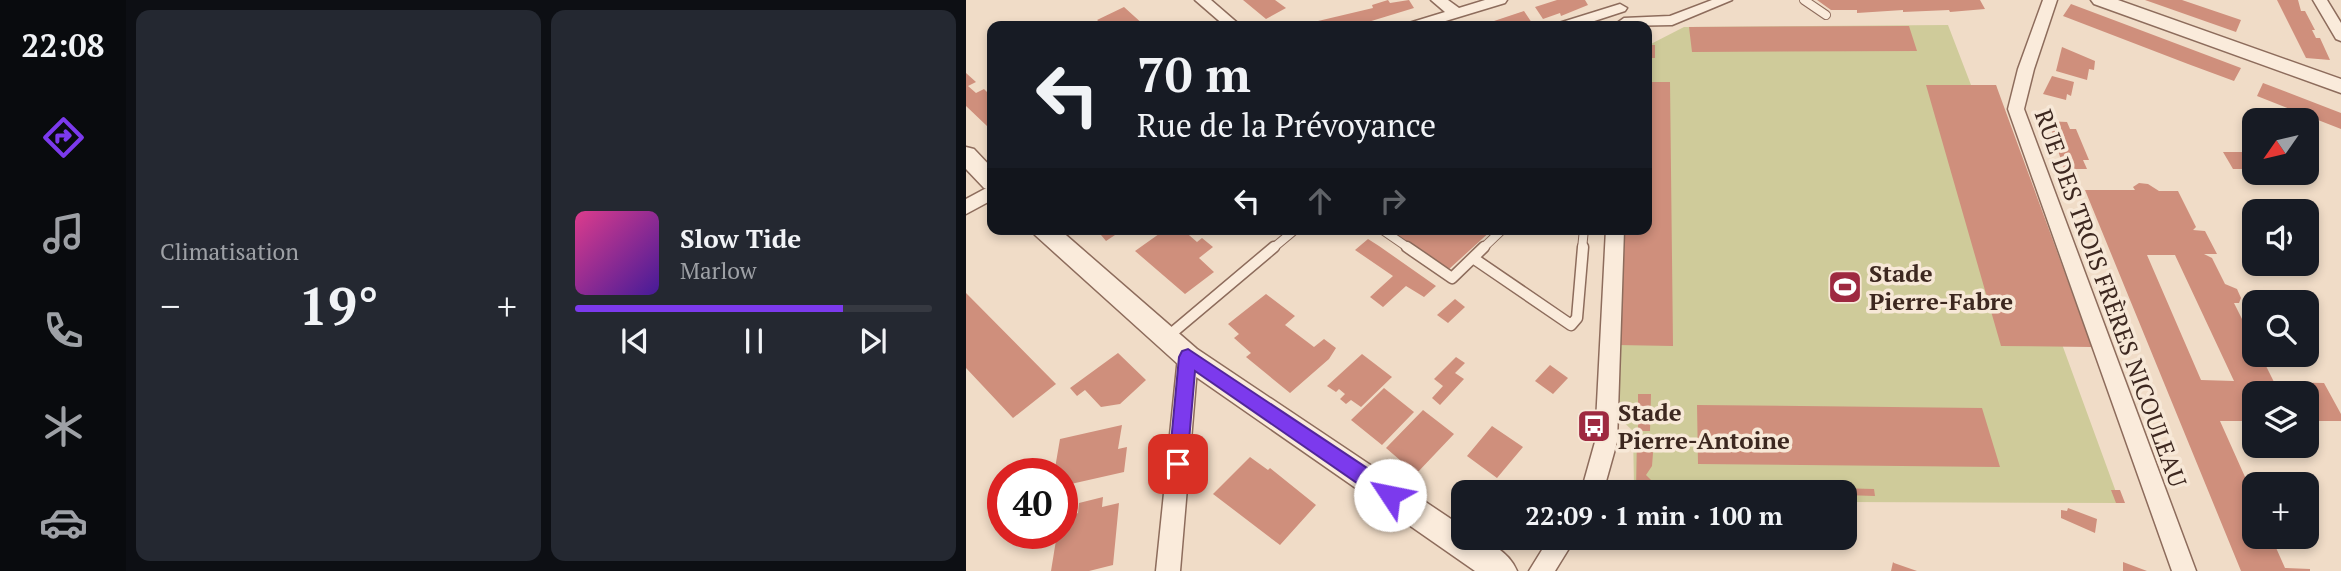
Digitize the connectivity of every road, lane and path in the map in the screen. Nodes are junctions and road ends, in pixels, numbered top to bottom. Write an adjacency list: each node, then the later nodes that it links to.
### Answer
1 (1202, 0): 12 (street)
2 (1438, 0): 9 (street)
3 (1500, 0): 9 (street)
4 (1725, 0): 10 (street)
5 (1804, 0): 11 (lane)
6 (2050, 0): 35 (street, RUE DES TROIS FRÈRES NICOULEAU)
7 (2100, 0): 16 (street)
8 (2320, 0): 15 (street)
9 (1457, 13): 13 (street)
10 (1621, 14): 14 (street)
11 (1826, 15)
12 (1228, 21)
13 (1431, 21)
14 (1587, 21)
15 (2341, 36)
16 (2341, 86)
17 (966, 155): 18 (street)
18 (987, 177)
19 (987, 195): 20 (street)
20 (966, 207)
21 (1050, 235): 28 (street)
22 (1289, 235): 28 (lane)
23 (1390, 235): 27 (lane)
24 (1497, 235): 27 (lane)
25 (1584, 235): 27 (lane)
26 (1615, 235): 30 (street)
27 (1473, 258)
28 (1166, 338): 29 (street)
29 (1188, 357): 32 (street); 33 (street)
30 (1595, 480)
31 (1555, 550): 34 (street)
32 (1168, 571)
33 (1502, 571)
34 (1541, 571)
35 (2184, 571)

